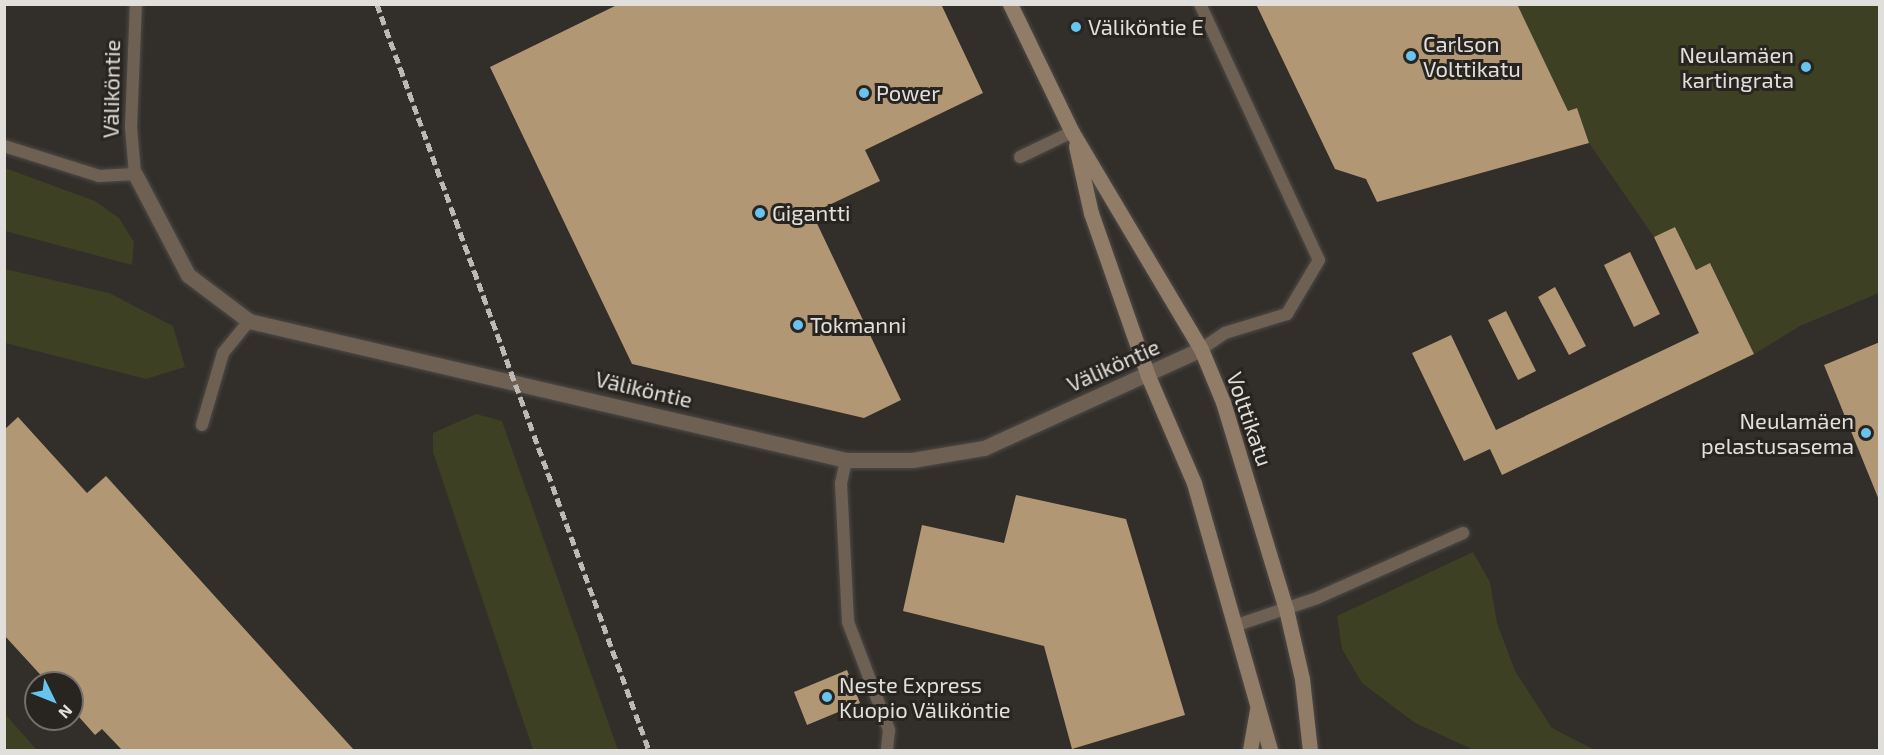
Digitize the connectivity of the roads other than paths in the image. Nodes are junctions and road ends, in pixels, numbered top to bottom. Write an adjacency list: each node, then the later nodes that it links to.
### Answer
1 (136, 4): 7 (lane, Väliköntie)
2 (1010, 4): 4 (main road, Volttikatu)
3 (1200, 4): 9 (lane)
4 (1072, 132): 6 (lane); 9 (main road, Volttikatu); 10 (main road, Volttikatu)
5 (4, 146): 7 (lane)
6 (1020, 157)
7 (135, 174): 8 (street, Väliköntie)
8 (249, 321): 11 (lane); 12 (street, Väliköntie)
9 (1201, 350): 10 (street, Väliköntie); 14 (main road, Volttikatu)
10 (1148, 376): 12 (street, Väliköntie); 15 (main road, Volttikatu)
11 (202, 424)
12 (846, 460): 17 (lane)
13 (1463, 532): 14 (lane)
14 (1286, 609): 15 (lane); 20 (main road, Volttikatu)
15 (1237, 625): 16 (main road, Volttikatu)
16 (1257, 706): 18 (main road, Volttikatu); 19 (main road, Volttikatu)
17 (887, 750)
18 (1250, 750)
19 (1270, 750)
20 (1310, 750)

